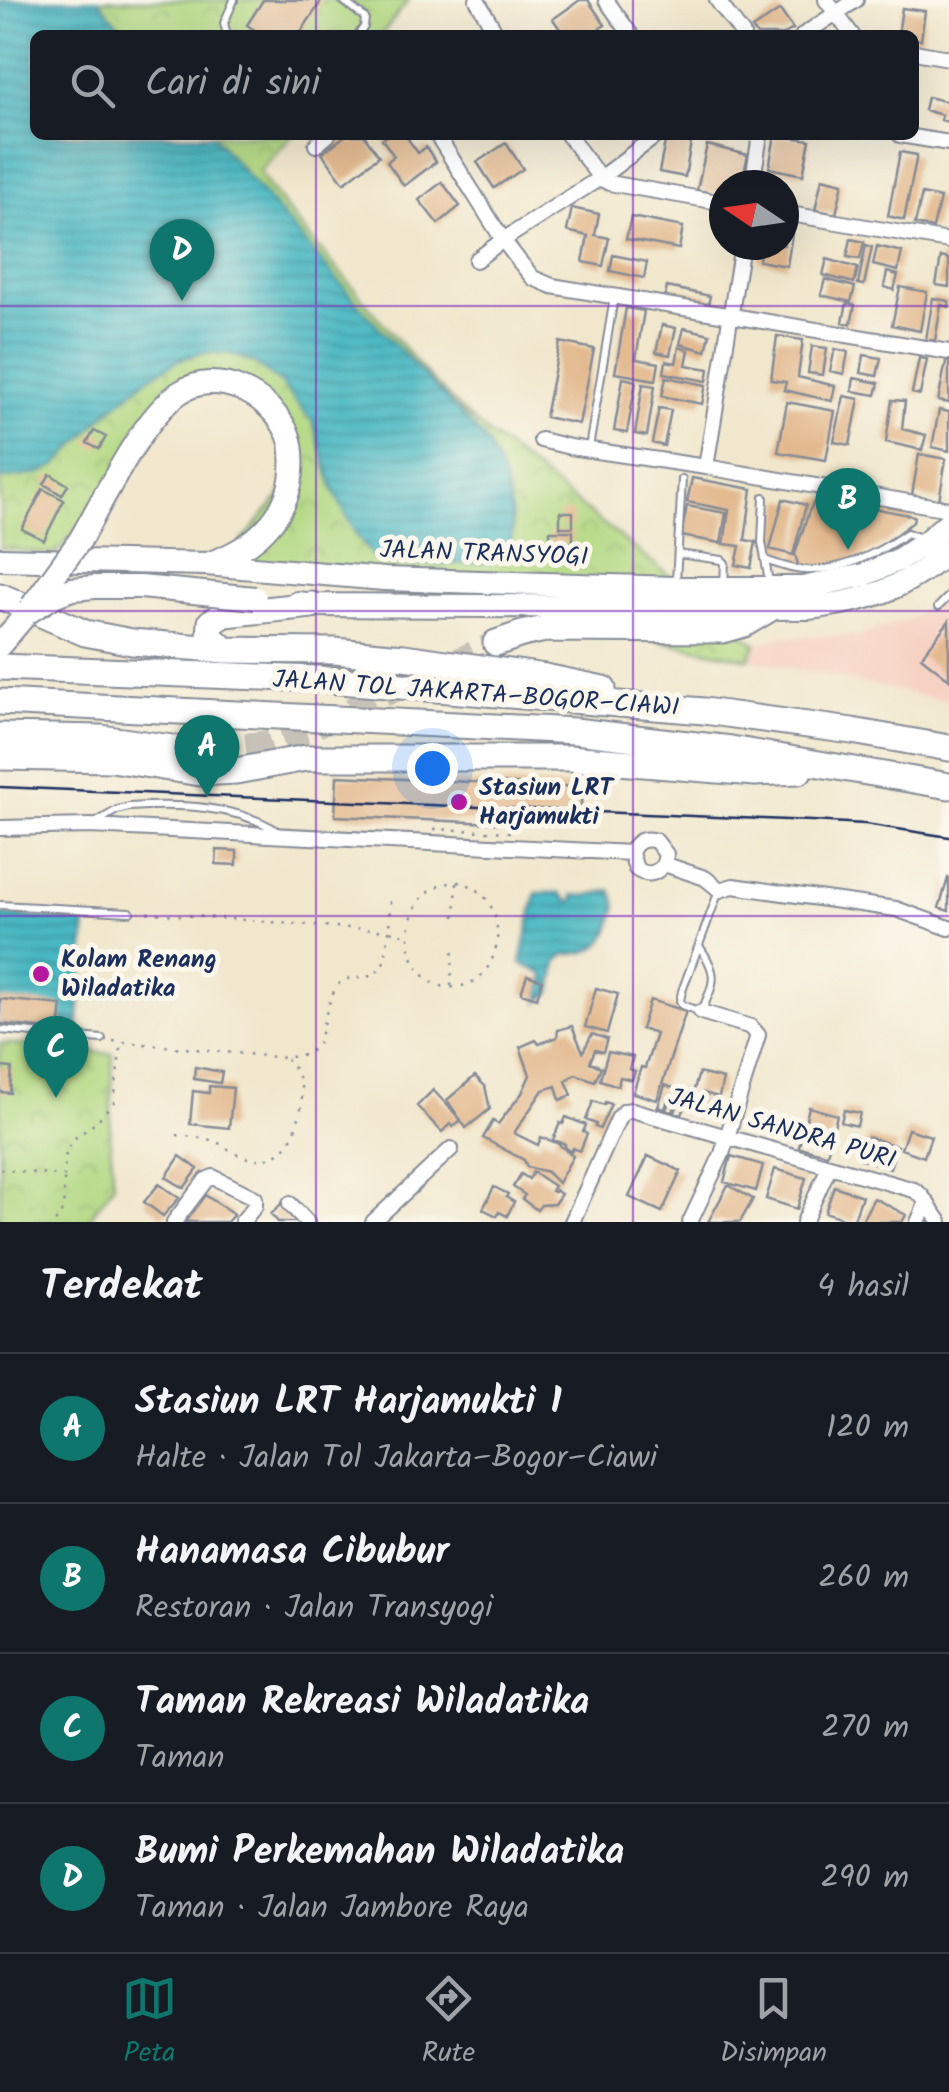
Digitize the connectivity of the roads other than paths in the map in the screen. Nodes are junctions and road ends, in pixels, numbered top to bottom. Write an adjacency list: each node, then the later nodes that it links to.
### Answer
1 (234, 0): 9 (lane)
2 (342, 0): 10 (lane)
3 (477, 0): 11 (street)
4 (606, 0): 12 (street)
5 (717, 0): 13 (street)
6 (826, 0): 8 (street)
7 (856, 0): 8 (street)
8 (835, 14): 14 (street); 15 (street)
9 (226, 30)
10 (362, 30)
11 (494, 30)
12 (627, 30)
13 (739, 30)
14 (811, 30)
15 (848, 30)
16 (919, 53): 17 (street)
17 (949, 58)
18 (919, 138): 23 (street)
19 (440, 140): 28 (street)
20 (572, 140): 25 (street)
21 (650, 140): 25 (street)
22 (759, 140): 24 (street)
23 (949, 143)
24 (754, 170)
25 (600, 178): 26 (street); 28 (street)
26 (709, 201)
27 (799, 216): 29 (street)
28 (504, 240): 30 (street); 32 (street)
29 (949, 241)
30 (476, 260)
31 (739, 260): 33 (street)
32 (614, 296): 33 (street); 36 (lane)
33 (730, 315): 34 (street); 37 (street)
34 (949, 352)
35 (540, 440): 36 (street)
36 (589, 450): 37 (street)
37 (706, 467): 40 (street)
38 (682, 478): 44 (lane)
39 (764, 497): 46 (lane)
40 (949, 509)
41 (949, 522): 42 (highway, JALAN TRANSYOGI)
42 (926, 542): 46 (lane); 53 (highway, JALAN TRANSYOGI)
43 (949, 551): 53 (highway, JALAN TRANSYOGI)
44 (678, 554): 48 (lane); 49 (lane)
45 (0, 559): 47 (highway, JALAN TRANSYOGI)
46 (765, 560): 53 (lane)
47 (206, 564): 50 (highway, JALAN TRANSYOGI); 56 (highway, bridge)
48 (676, 588): 49 (highway, JALAN TRANSYOGI); 50 (highway, JALAN TRANSYOGI)
49 (724, 588): 53 (highway, JALAN TRANSYOGI)
50 (600, 595): 53 (highway, JALAN TRANSYOGI); 54 (highway, JALAN TRANSYOGI)
51 (0, 596): 59 (highway)
52 (949, 596): 55 (lane)
53 (770, 598): 57 (highway)
54 (312, 605): 56 (highway, JALAN TRANSYOGI, bridge); 59 (highway)
55 (938, 606)
56 (27, 613): 58 (highway)
57 (496, 643)
58 (0, 645)
59 (226, 650): 62 (highway)
60 (5, 666): 62 (highway, JALAN TOL JAKARTA–BOGOR–CIAWI)
61 (0, 702): 67 (highway, JALAN TOL JAKARTA–BOGOR–CIAWI)
62 (704, 711): 65 (highway, JALAN TOL JAKARTA–BOGOR–CIAWI)
63 (0, 736): 64 (highway)
64 (172, 748)
65 (949, 748)
66 (0, 757): 67 (highway)
67 (859, 769): 68 (highway, JALAN TOL JAKARTA–BOGOR–CIAWI)
68 (949, 786)
69 (90, 826): 70 (street); 71 (street); 71 (lane)
70 (0, 828)
71 (288, 838): 72 (street)
72 (631, 853): 73 (street); 73 (street)
73 (664, 864): 74 (street)
74 (720, 890): 77 (street); 78 (lane)
75 (0, 904): 76 (lane)
76 (130, 912)
77 (949, 928)
78 (698, 946): 79 (lane); 79 (lane)
79 (701, 1012): 82 (street)
80 (0, 1030): 81 (lane)
81 (102, 1040)
82 (727, 1138): 84 (street, JALAN SANDRA PURI); 91 (street, JALAN SANDRA PURI); 92 (street)
83 (451, 1149): 90 (street)
84 (830, 1168): 85 (street, JALAN SANDRA PURI); 93 (street)
85 (926, 1202): 94 (street); 95 (street)
86 (290, 1204): 89 (street)
87 (174, 1222): 88 (street)
88 (242, 1222)
89 (307, 1222)
90 (373, 1222)
91 (572, 1222)
92 (690, 1222)
93 (804, 1222)
94 (918, 1222)
95 (940, 1222)

